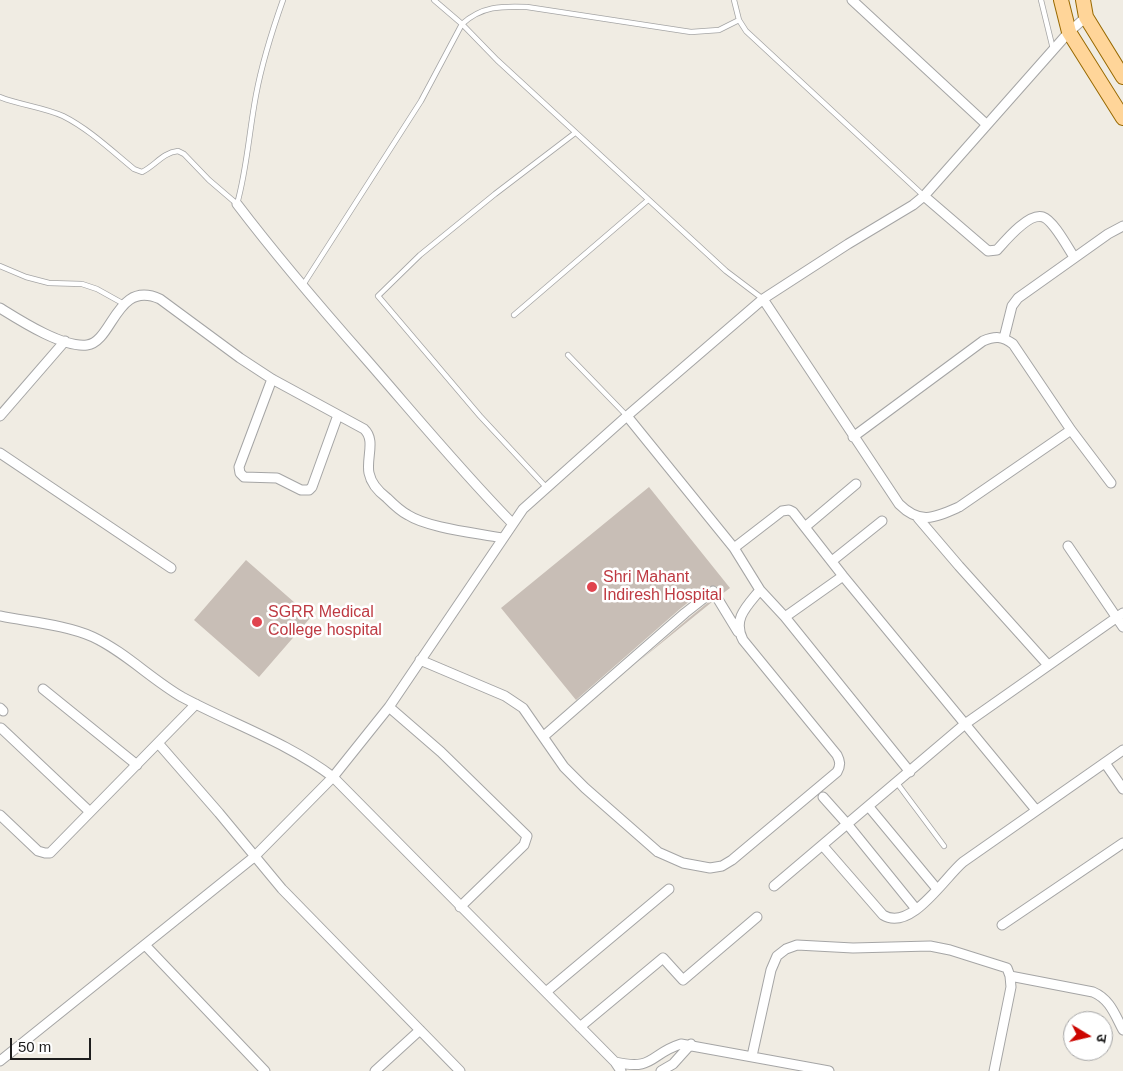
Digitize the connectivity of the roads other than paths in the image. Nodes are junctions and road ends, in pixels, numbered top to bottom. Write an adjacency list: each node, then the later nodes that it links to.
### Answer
1 (284, 0): 22 (lane)
2 (434, 0): 12 (lane)
3 (528, 0): 9 (lane)
4 (734, 0): 11 (lane)
5 (852, 0): 18 (street)
6 (1041, 0): 14 (lane)
7 (1061, 0): 13 (main road)
8 (1083, 0): 10 (main road)
9 (527, 7): 11 (lane); 12 (lane)
10 (1086, 17): 13 (street); 15 (main road)
11 (739, 20): 20 (lane)
12 (462, 24): 19 (lane); 26 (lane)
13 (1069, 32): 14 (street); 17 (main road)
14 (1053, 50): 18 (street)
15 (1123, 77)
16 (0, 97): 22 (lane)
17 (1123, 118)
18 (986, 124): 20 (street)
19 (576, 133): 21 (lane); 43 (lane)
20 (924, 196): 24 (street); 27 (street)
21 (648, 200): 27 (lane); 30 (lane)
22 (237, 204): 26 (street)
23 (1123, 226): 24 (street)
24 (1074, 257): 31 (street)
25 (0, 266): 28 (lane)
26 (302, 286): 46 (street)
27 (763, 299): 37 (street); 39 (street)
28 (125, 304): 32 (street); 34 (street)
29 (0, 308): 32 (street)
30 (514, 315)
31 (1004, 338): 38 (street); 39 (street)
32 (68, 342): 36 (street)
33 (568, 355): 37 (lane)
34 (272, 379): 35 (street); 35 (street)
35 (338, 415): 48 (street)
36 (0, 416)
37 (627, 416): 43 (street); 50 (street)
38 (1071, 430): 41 (street); 44 (street)
39 (853, 437): 44 (street)
40 (0, 453): 52 (street)
41 (1111, 483)
42 (856, 484): 47 (street)
43 (546, 488): 46 (street)
44 (918, 518): 61 (street)
45 (882, 521): 51 (street)
46 (512, 524): 48 (street)
47 (805, 527): 50 (street); 51 (street)
48 (502, 538): 60 (street)
49 (1068, 546): 57 (street)
50 (734, 548): 54 (street)
51 (832, 561): 53 (street)
52 (171, 568)
53 (843, 576): 56 (street); 65 (street)
54 (760, 590): 56 (street); 59 (street)
55 (0, 616): 63 (street)
56 (785, 616): 72 (street)
57 (1120, 616): 58 (street); 61 (street)
58 (1123, 627)
59 (738, 632): 67 (street); 67 (street)
60 (420, 660): 64 (street); 67 (street)
61 (1048, 665): 65 (street)
62 (43, 689): 71 (street)
63 (196, 704): 68 (street); 73 (street)
64 (390, 705): 73 (street); 89 (street)
65 (965, 724): 72 (street); 78 (street)
66 (0, 728): 79 (street)
67 (544, 736)
68 (158, 743): 71 (street); 85 (street)
69 (1123, 750): 70 (street)
70 (1106, 763): 75 (street); 78 (street)
71 (137, 765): 79 (street)
72 (910, 772): 74 (street)
73 (333, 777): 85 (street); 89 (street)
74 (897, 784): 77 (street); 84 (lane)
75 (1123, 789)
76 (823, 797): 81 (street)
77 (869, 807): 81 (street); 88 (street)
78 (1036, 810): 88 (street)
79 (90, 812): 80 (street)
80 (0, 815)
81 (848, 825): 83 (street); 90 (street)
82 (1123, 843): 92 (street)
83 (823, 846): 86 (street); 90 (street)
84 (944, 846)
85 (254, 857): 93 (street); 97 (street)
86 (774, 886)
87 (669, 889): 95 (street)
88 (937, 889): 90 (street)
89 (460, 907): 95 (street)
90 (916, 909)
91 (757, 917): 96 (street)
92 (1002, 926)
93 (145, 945): 101 (street); 103 (street)
94 (1010, 976): 98 (street); 100 (street); 109 (street)
95 (546, 992): 96 (street)
96 (580, 1027): 102 (street)
97 (420, 1030): 104 (street); 105 (street)
98 (1123, 1030)
99 (691, 1044): 100 (street); 102 (street); 107 (street)
100 (752, 1056): 108 (street)
101 (0, 1062)
102 (615, 1062): 106 (street)
103 (265, 1071)
104 (375, 1071)
105 (460, 1071)
106 (621, 1071)
107 (661, 1071)
108 (829, 1071)
109 (994, 1071)

